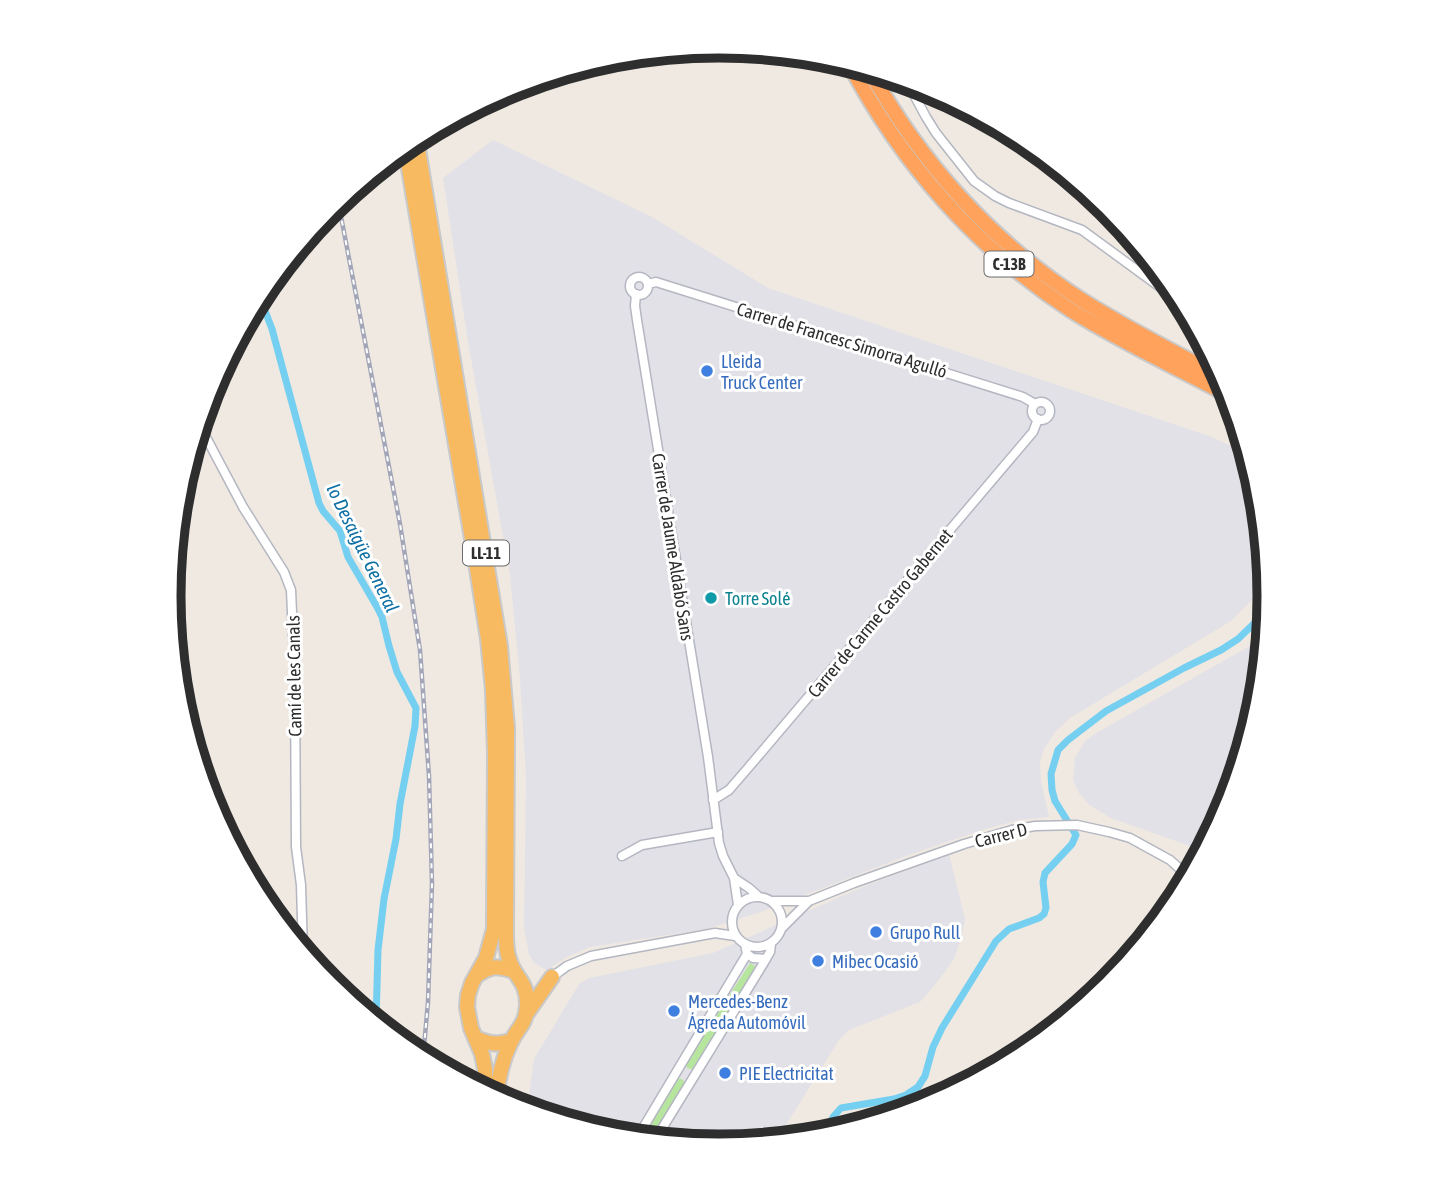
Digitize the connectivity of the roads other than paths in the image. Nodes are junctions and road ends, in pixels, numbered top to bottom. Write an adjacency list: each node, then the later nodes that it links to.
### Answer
1 (856, 75): 10 (highway, C-13B)
2 (876, 81): 9 (highway, C-13B)
3 (914, 94): 7 (street)
4 (418, 149): 33 (highway, LL-11)
5 (407, 158): 32 (highway, LL-11)
6 (648, 284): 8 (street); 8 (street); 11 (street, Carrer de Francesc Simorra Agulló)
7 (1159, 286)
8 (636, 294): 14 (street, Carrer de Jaume Aldabó Sans)
9 (1207, 370)
10 (1217, 389)
11 (1035, 404): 12 (street); 12 (street)
12 (1038, 419): 14 (street, Carrer de Carme Castro Gabernet)
13 (206, 437): 26 (street, Camí de les Canals)
14 (713, 800): 15 (street, Carrer de Jaume Aldabó Sans)
15 (718, 832): 16 (street); 18 (street, Carrer de Jaume Aldabó Sans)
16 (622, 856)
17 (1182, 871): 21 (street, Carrer D)
18 (734, 878): 19 (street); 22 (street, Carrer de Jaume Aldabó Sans)
19 (758, 896): 20 (street); 22 (street)
20 (771, 901): 21 (street, Carrer D); 24 (street)
21 (809, 901): 24 (street, Carrer D)
22 (738, 905): 23 (street)
23 (732, 917): 25 (street); 27 (street)
24 (782, 928): 29 (street)
25 (715, 933): 27 (street); 34 (street)
26 (303, 936)
27 (735, 936): 28 (street)
28 (745, 944): 29 (street); 30 (street)
29 (771, 944): 31 (street)
30 (747, 954): 31 (street); 38 (street)
31 (766, 959): 39 (street)
32 (477, 975): 33 (highway); 36 (highway, LL-11)
33 (517, 975): 34 (highway); 35 (highway, LL-11)
34 (552, 977): 35 (highway)
35 (526, 1014): 37 (highway)
36 (476, 1038): 37 (highway); 40 (highway, LL-11)
37 (511, 1041): 41 (highway)
38 (678, 1070): 39 (street); 42 (street)
39 (693, 1078): 43 (street)
40 (485, 1081)
41 (498, 1086)
42 (642, 1129)
43 (661, 1131)

